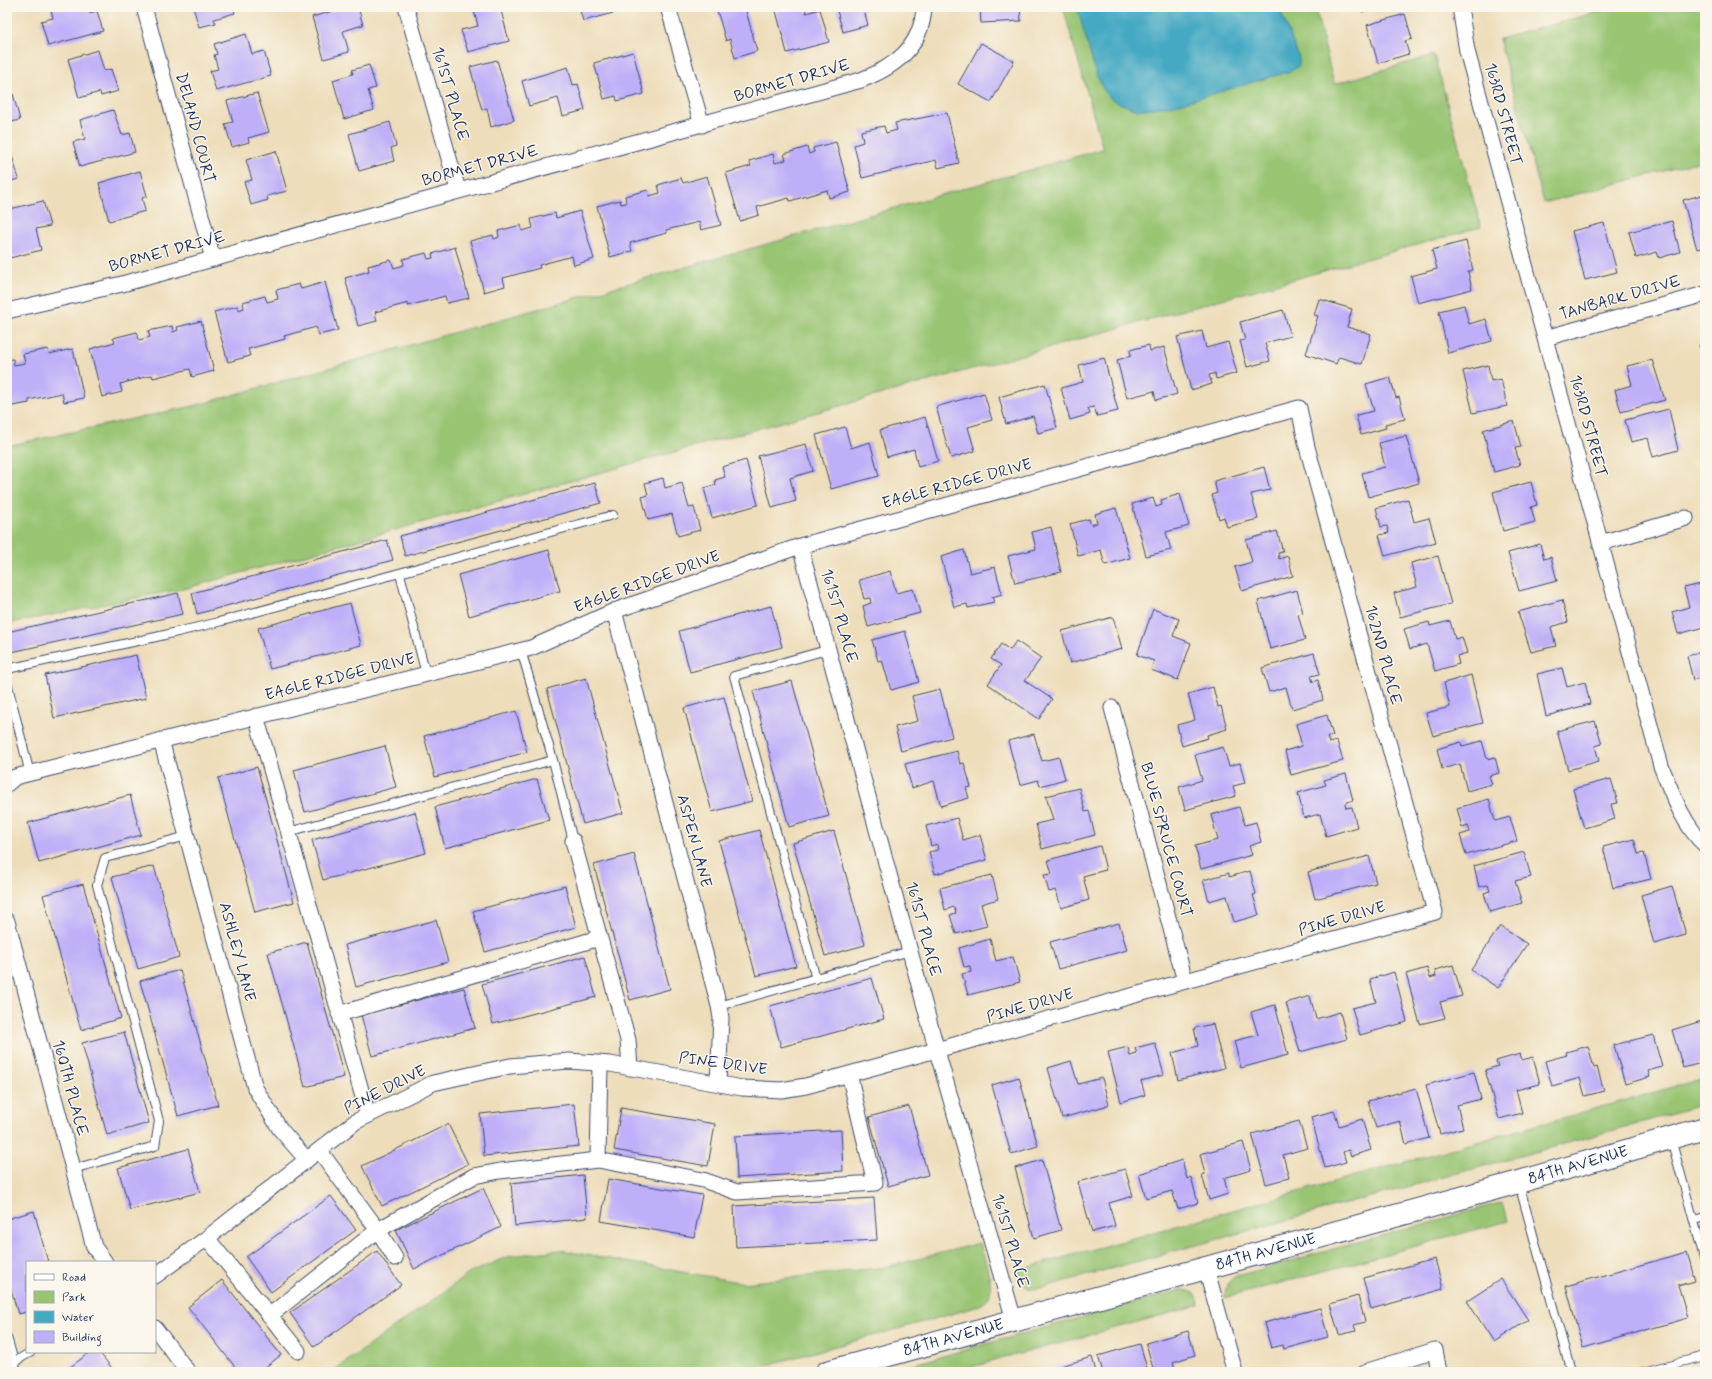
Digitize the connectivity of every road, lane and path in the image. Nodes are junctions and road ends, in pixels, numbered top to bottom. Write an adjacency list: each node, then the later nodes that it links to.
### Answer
1 (144, 7): 8 (street, DELAND COURT)
2 (406, 7): 7 (street, 161ST PLACE)
3 (668, 7): 6 (street)
4 (924, 7): 6 (street, BORMET DRIVE)
5 (1460, 7): 11 (street, 163RD STREET)
6 (702, 125): 7 (street, BORMET DRIVE)
7 (458, 190): 8 (street, BORMET DRIVE)
8 (213, 259): 10 (street, BORMET DRIVE)
9 (1705, 294): 11 (street, TANBARK DRIVE)
10 (7, 310)
11 (1545, 338): 15 (street, 163RD STREET)
12 (1298, 408): 16 (street, EAGLE RIDGE DRIVE); 34 (street, 162ND PLACE)
13 (613, 516): 17 (lane)
14 (1686, 518): 15 (street)
15 (1601, 543): 33 (street, 163RD STREET)
16 (800, 546): 18 (street, EAGLE RIDGE DRIVE); 19 (street, 161ST PLACE)
17 (400, 574): 21 (lane); 22 (lane)
18 (614, 611): 20 (street, EAGLE RIDGE DRIVE); 41 (street, ASPEN LANE)
19 (830, 649): 37 (street, 161ST PLACE); 39 (lane)
20 (521, 650): 22 (street, EAGLE RIDGE DRIVE); 27 (lane)
21 (7, 669)
22 (426, 674): 25 (street, EAGLE RIDGE DRIVE)
23 (7, 682): 28 (lane)
24 (1112, 708): 40 (street, BLUE SPRUCE COURT)
25 (256, 716): 26 (street, EAGLE RIDGE DRIVE); 30 (street)
26 (161, 740): 28 (street, EAGLE RIDGE DRIVE); 31 (street, ASHLEY LANE)
27 (553, 760): 30 (lane); 32 (lane)
28 (30, 774): 29 (street, EAGLE RIDGE DRIVE)
29 (7, 784)
30 (288, 832): 42 (street)
31 (187, 836): 52 (street, ASHLEY LANE); 54 (lane)
32 (573, 841): 36 (street)
33 (1705, 845)
34 (1434, 912): 40 (street, PINE DRIVE)
35 (7, 921): 38 (street, 160TH PLACE)
36 (599, 938): 42 (street); 45 (street)
37 (910, 951): 39 (lane); 43 (street, 161ST PLACE)
38 (11, 952): 54 (street, 160TH PLACE)
39 (816, 979): 41 (lane)
40 (1185, 981): 43 (street, PINE DRIVE)
41 (719, 1006): 47 (street, ASPEN LANE)
42 (339, 1014): 48 (street)
43 (937, 1051): 46 (street, PINE DRIVE); 66 (street, 161ST PLACE)
44 (600, 1063): 45 (street, PINE DRIVE); 48 (street, PINE DRIVE); 53 (street)
45 (630, 1068): 47 (street, PINE DRIVE)
46 (849, 1074): 47 (street, PINE DRIVE); 53 (street)
47 (718, 1083)
48 (368, 1115): 51 (street, PINE DRIVE)
49 (1705, 1128): 50 (street, 84TH AVENUE)
50 (1671, 1138): 55 (street, 84TH AVENUE); 57 (lane)
51 (319, 1150): 52 (street, PINE DRIVE); 58 (street)
52 (307, 1160): 59 (street, PINE DRIVE)
53 (598, 1160): 58 (street)
54 (73, 1169): 61 (street, 160TH PLACE)
55 (1519, 1182): 63 (street, 84TH AVENUE); 79 (lane)
56 (1705, 1217): 57 (lane)
57 (1694, 1220): 62 (lane)
58 (378, 1230): 60 (street); 65 (street)
59 (207, 1238): 64 (street, PINE DRIVE); 65 (street)
60 (395, 1258)
61 (104, 1261)
62 (1705, 1262)
63 (1206, 1268): 66 (street, 84TH AVENUE); 76 (street)
64 (156, 1275)
65 (269, 1316): 69 (street)
66 (1014, 1320): 75 (street, 84TH AVENUE)
67 (156, 1329): 74 (street)
68 (7, 1337): 72 (lane)
69 (298, 1351)
70 (29, 1353): 72 (lane)
71 (1705, 1356): 80 (lane)
72 (14, 1362): 73 (lane)
73 (17, 1372)
74 (188, 1372)
75 (826, 1372)
76 (1235, 1372)
77 (1365, 1372): 78 (street)
78 (1438, 1372)
79 (1571, 1372)
80 (1642, 1372)

